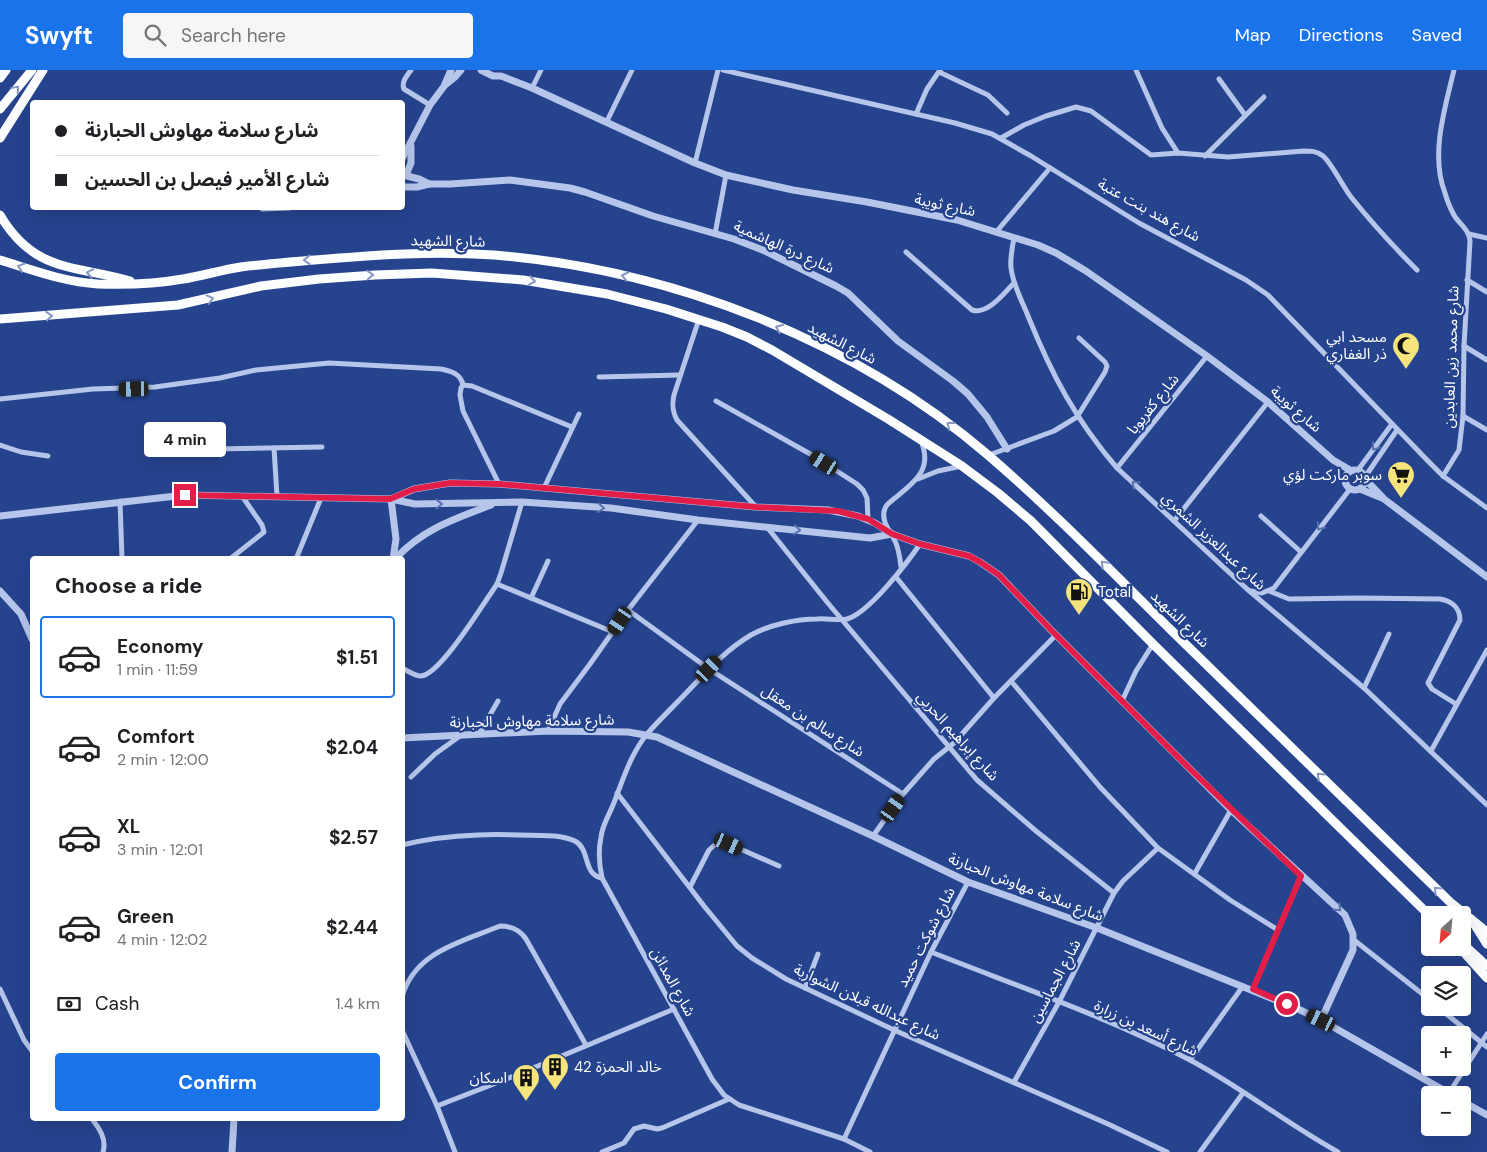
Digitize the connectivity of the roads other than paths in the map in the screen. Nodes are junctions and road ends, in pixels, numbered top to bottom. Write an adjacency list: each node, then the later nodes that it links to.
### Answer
1 (6, 70): 16 (highway)
2 (32, 70): 22 (highway, one-way to 2)
3 (43, 70): 27 (highway)
4 (411, 70): 21 (street)
5 (451, 70): 18 (street)
6 (461, 70): 18 (street)
7 (482, 70): 15 (street, شارع ثويبة)
8 (541, 70): 19 (street)
9 (632, 70): 26 (street)
10 (718, 70): 33 (street)
11 (723, 70): 24 (street, شارع هند بنت عتبة)
12 (1136, 70): 30 (street)
13 (1454, 70): 42 (street)
14 (940, 71): 23 (street); 24 (street)
15 (499, 73): 19 (street, شارع ثويبة)
16 (0, 78)
17 (1219, 79): 25 (street)
18 (445, 85): 21 (street)
19 (532, 88): 26 (street, شارع ثويبة)
20 (1264, 97): 25 (street)
21 (430, 105): 29 (street)
22 (0, 108)
23 (1007, 113)
24 (916, 114): 28 (street, شارع هند بنت عتبة)
25 (1246, 115): 32 (street)
26 (607, 121): 33 (street, شارع ثويبة)
27 (0, 138)
28 (1001, 138): 30 (street); 34 (street, شارع هند بنت عتبة)
29 (411, 143): 31 (street); 35 (street)
30 (1178, 153): 32 (street)
31 (405, 154)
32 (1205, 156): 47 (street)
33 (695, 163): 36 (street, شارع ثويبة)
34 (1050, 168): 40 (street); 67 (street, شارع هند بنت عتبة)
35 (405, 174): 37 (street, شارع درة الهاشمية)
36 (726, 176): 40 (street, شارع ثويبة); 41 (street)
37 (429, 184): 38 (street, شارع درة الهاشمية); 41 (street, شارع درة الهاشمية)
38 (405, 188)
39 (0, 215): 50 (highway, one-way to 39)
40 (997, 232): 43 (street, شارع ثويبة)
41 (715, 234): 76 (street, شارع درة الهاشمية)
42 (1469, 234): 44 (street); 48 (street, شارع محمد زين العابدين)
43 (1014, 238): 49 (street, شارع عبدالعزيز الشمري); 56 (street, شارع ثويبة)
44 (1487, 238)
45 (906, 252): 49 (street)
46 (0, 260): 50 (highway, شارع الشهيد, one-way to 46)
47 (1417, 270)
48 (1467, 280): 51 (street); 55 (street, شارع محمد زين العابدين)
49 (1014, 283): 66 (street, شارع عبدالعزيز الشمري)
50 (138, 284): 77 (highway, شارع الشهيد, one-way to 50)
51 (1487, 292)
52 (0, 319): 53 (highway, one-way to 53)
53 (699, 319): 58 (street); 71 (highway)
54 (1079, 338): 66 (street)
55 (1464, 346): 57 (street); 65 (street, شارع محمد زين العابدين)
56 (1207, 356): 63 (street, شارع ثويبة); 81 (street, شارع كفريوبا)
57 (1487, 360)
58 (680, 375): 59 (street); 99 (street)
59 (599, 377)
60 (463, 386): 61 (street); 68 (street); 87 (street)
61 (0, 399)
62 (716, 401): 103 (street)
63 (1268, 402): 79 (street, شارع ثويبة); 105 (street)
64 (579, 414): 68 (street)
65 (1463, 416): 70 (street); 83 (street, شارع محمد زين العابدين)
66 (1077, 418): 76 (street); 81 (street, شارع عبدالعزيز الشمري)
67 (1392, 424): 69 (street, شارع هند بنت عتبة); 82 (street, one-way to 82)
68 (572, 427): 88 (street)
69 (1397, 430): 83 (street, شارع هند بنت عتبة); 85 (street)
70 (1487, 430)
71 (921, 440): 80 (highway); 86 (street)
72 (0, 444): 78 (street)
73 (322, 446): 74 (street)
74 (274, 448): 75 (street); 92 (street)
75 (215, 449)
76 (1007, 449): 77 (street)
77 (989, 455): 163 (highway, شارع الشهيد, one-way to 77)
78 (48, 456)
79 (1334, 460): 82 (street, شارع ثويبة); 84 (street, شارع ثويبة)
80 (962, 466): 86 (street); 130 (highway)
81 (1117, 468): 105 (street, شارع عبدالعزيز الشمري, one-way to 81)
82 (1354, 470): 84 (street); 85 (street)
83 (1443, 476): 100 (street, شارع هند بنت عتبة)
84 (1345, 479): 89 (street)
85 (1366, 479): 90 (street); 95 (street)
86 (915, 481): 107 (street)
87 (499, 484): 88 (street); 94 (street)
88 (544, 488): 99 (street)
89 (1350, 489): 90 (street); 109 (street, one-way to 109)
90 (1360, 489): 95 (street)
91 (242, 496): 92 (street); 96 (street); 111 (street)
92 (277, 496): 93 (street)
93 (321, 498): 94 (street); 112 (street)
94 (390, 499): 98 (street, one-way to 98); 113 (street)
95 (1384, 499): 118 (street)
96 (120, 501): 101 (street); 110 (street)
97 (522, 502): 98 (street); 104 (street, one-way to 104); 119 (street)
98 (496, 503): 114 (street)
99 (756, 507): 103 (street)
100 (1487, 508)
101 (0, 516)
102 (1261, 516): 109 (street)
103 (868, 519): 107 (street)
104 (698, 520): 106 (street); 124 (street)
105 (1174, 521): 120 (street, شارع عبدالعزيز الشمري)
106 (766, 526): 107 (street, one-way to 107); 125 (street, شارع إبراهيم الحربي)
107 (892, 534): 108 (street); 116 (street)
108 (920, 544): 116 (street); 128 (street)
109 (1301, 552): 122 (street)
110 (122, 556)
111 (234, 556)
112 (297, 556)
113 (394, 556)
114 (397, 556)
115 (548, 561): 123 (street)
116 (901, 567): 117 (street)
117 (896, 577): 125 (street); 136 (street)
118 (1487, 577)
119 (497, 584): 123 (street); 132 (street)
120 (1247, 589): 122 (street); 135 (street, شارع عبدالعزيز الشمري)
121 (0, 591): 129 (street)
122 (1269, 591): 139 (street)
123 (531, 598): 126 (street)
124 (628, 610): 126 (street); 133 (street, شارع سالم بن معقل)
125 (842, 619): 133 (street, شارع المدائن); 145 (street, شارع إبراهيم الحربي)
126 (613, 632): 140 (street)
127 (1389, 634): 135 (street)
128 (1056, 635): 134 (street); 138 (street)
129 (30, 636)
130 (1153, 644): 138 (street); 162 (highway)
131 (1487, 650): 139 (street)
132 (405, 669)
133 (709, 669): 142 (street, شارع المدائن); 149 (street, شارع سالم بن معقل)
134 (1011, 681): 136 (street); 154 (street)
135 (1364, 688): 146 (street, شارع عبدالعزيز الشمري)
136 (994, 698): 145 (street)
137 (498, 701): 141 (street)
138 (1122, 701): 151 (street)
139 (1456, 704): 146 (street)
140 (548, 731): 141 (street, شارع سلامة مهاوش الحبارنة); 142 (street, شارع سلامة مهاوش الحبارنة)
141 (479, 734): 143 (street, شارع سلامة مهاوش الحبارنة)
142 (647, 734): 148 (street, شارع المدائن); 152 (street, شارع سلامة مهاوش الحبارنة)
143 (460, 736): 144 (street, شارع سلامة مهاوش الحبارنة); 147 (street)
144 (405, 738)
145 (949, 748): 149 (street); 161 (street, شارع إبراهيم الحربي)
146 (1431, 751): 150 (street, شارع عبدالعزيز الشمري)
147 (411, 777)
148 (617, 793): 158 (street, شارع المدائن); 160 (street, شارع عبدالله قبلان الشواربة)
149 (902, 794): 152 (street)
150 (1486, 801)
151 (1231, 810): 156 (street); 157 (street)
152 (873, 836): 159 (street, شارع سلامة مهاوش الحبارنة)
153 (405, 844): 158 (street)
154 (1158, 848): 156 (street); 161 (street, شارع الجماسين)
155 (779, 866): 160 (street)
156 (1194, 874): 165 (street)
157 (1301, 876): 165 (street); 167 (street, one-way to 167)
158 (602, 878): 183 (street, شارع المدائن)
159 (968, 882): 164 (street, شارع سلامة مهاوش الحبارنة); 170 (street, شارع شوكت حميد)
160 (690, 887): 177 (street, شارع عبدالله قبلان الشواربة)
161 (1114, 893): 164 (street, شارع الجماسين)
162 (1421, 907)
163 (1474, 923): 166 (highway, شارع الشهيد); 168 (highway, شارع الشهيد)
164 (1097, 928): 175 (street, شارع سلامة مهاوش الحبارنة); 182 (street, شارع الجماسين)
165 (1278, 930): 178 (street)
166 (1487, 932)
167 (1354, 940): 180 (street); 185 (street)
168 (1487, 944)
169 (1471, 951): 173 (highway)
170 (931, 952): 182 (street, شارع أسعد بن زرارة); 186 (street, شارع شوكت حميد)
171 (818, 954): 177 (street)
172 (1467, 956): 174 (highway)
173 (1487, 966)
174 (1487, 978)
175 (1243, 986): 178 (street, شارع سلامة مهاوش الحبارنة); 193 (street)
176 (0, 988): 181 (street)
177 (805, 988): 186 (street, شارع عبدالله قبلان الشواربة)
178 (1253, 989): 185 (street, شارع سلامة مهاوش الحبارنة)
179 (405, 990): 190 (street)
180 (1421, 993)
181 (2, 999): 192 (street)
182 (1059, 1002): 193 (street, شارع أسعد بن زرارة); 194 (street, شارع الجماسين)
183 (674, 1009): 190 (street); 198 (street, شارع المدائن)
184 (1449, 1016): 189 (street)
185 (1321, 1020): 195 (street, شارع سلامة مهاوش الحبارنة)
186 (894, 1030): 194 (street, شارع عبدالله قبلان الشواربة); 204 (street, شارع شوكت حميد)
187 (1487, 1034): 189 (street)
188 (405, 1037): 199 (street)
189 (1481, 1043): 191 (street); 196 (street)
190 (586, 1045): 199 (street)
191 (1487, 1047)
192 (30, 1048)
193 (1190, 1060): 197 (street, شارع أسعد بن زرارة)
194 (1014, 1082): 211 (street, شارع عبدالله قبلان الشواربة)
195 (1437, 1086)
196 (1456, 1086)
197 (1243, 1093): 205 (street, شارع أسعد بن زرارة); 212 (street)
198 (729, 1099): 204 (street, شارع المدائن); 209 (street)
199 (437, 1106): 208 (street)
200 (1471, 1106): 201 (street)
201 (1487, 1115)
202 (93, 1121): 206 (street)
203 (234, 1121): 207 (street)
204 (844, 1139): 210 (street, شارع المدائن)
205 (1326, 1146): 213 (street); 214 (street, شارع أسعد بن زرارة)
206 (103, 1152)
207 (232, 1152)
208 (455, 1152)
209 (602, 1152)
210 (870, 1152)
211 (1168, 1152)
212 (1200, 1152)
213 (1322, 1152)
214 (1338, 1152)

